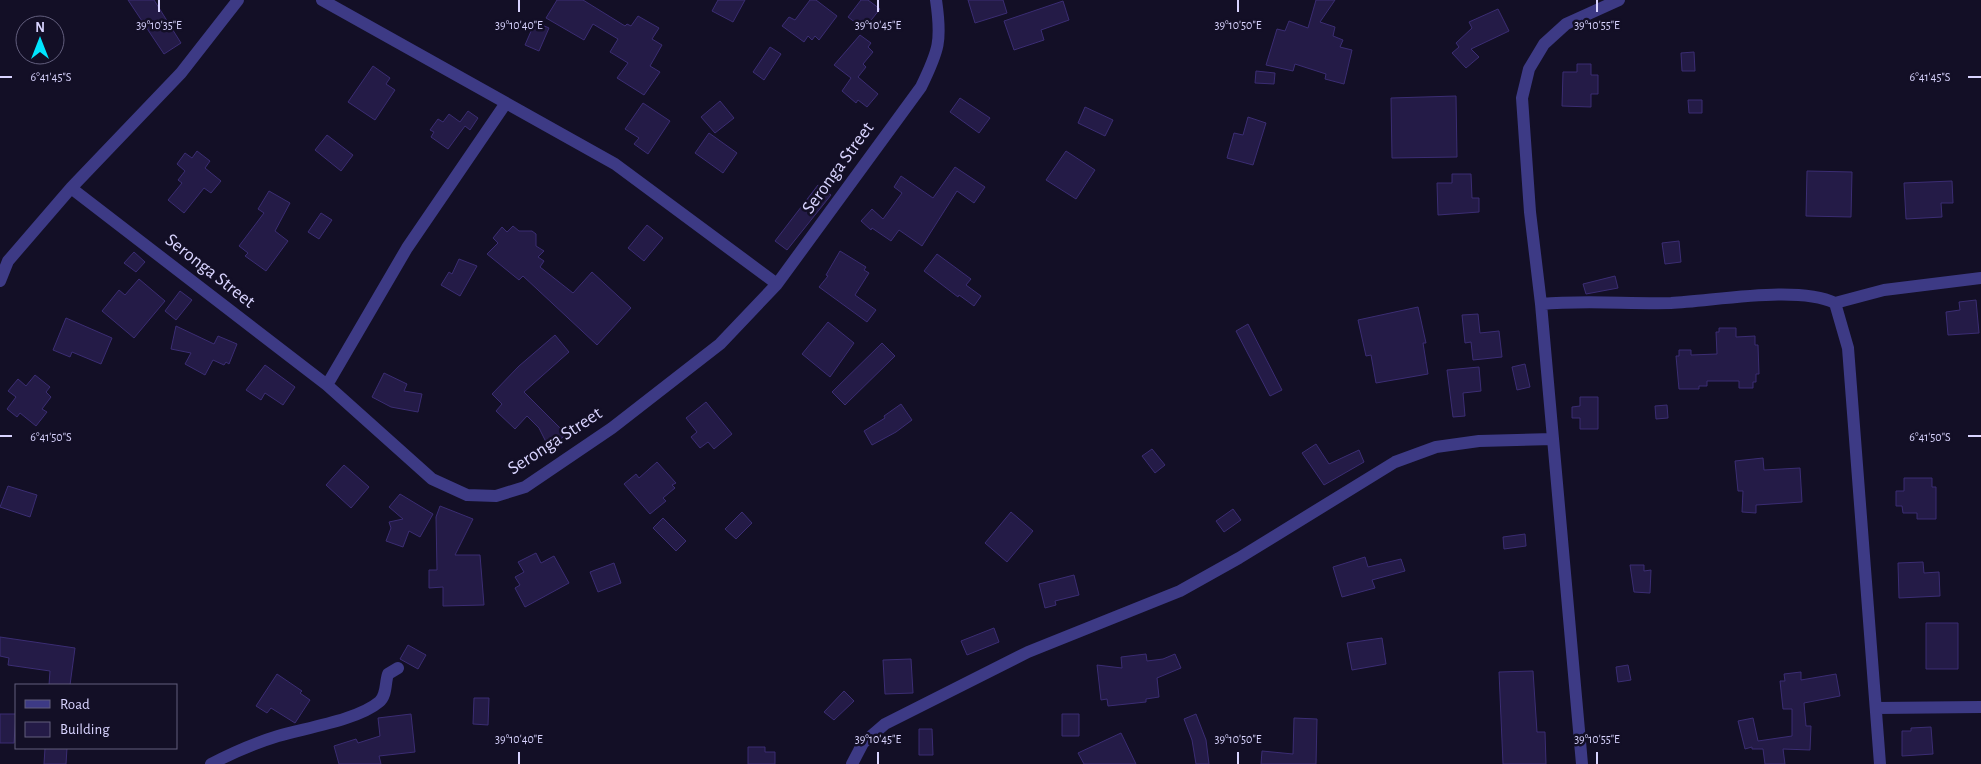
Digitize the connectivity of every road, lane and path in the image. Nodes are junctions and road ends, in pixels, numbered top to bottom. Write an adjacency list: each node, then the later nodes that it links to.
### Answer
1 (238, 0): 6 (street)
2 (322, 0): 5 (street)
3 (936, 0): 10 (street, Seronga Street)
4 (1619, 0): 12 (street)
5 (506, 102): 10 (street); 13 (street)
6 (71, 188): 7 (street); 13 (street, Seronga Street)
7 (4, 259): 9 (street)
8 (1981, 278): 11 (street)
9 (0, 281)
10 (777, 284): 13 (street, Seronga Street)
11 (1834, 303): 12 (street); 17 (street)
12 (1541, 304): 14 (street)
13 (327, 385)
14 (1553, 439): 19 (street); 20 (street)
15 (398, 668): 18 (street)
16 (1981, 707): 17 (street)
17 (1877, 708): 21 (street)
18 (211, 764)
19 (852, 764)
20 (1582, 764)
21 (1880, 764)

